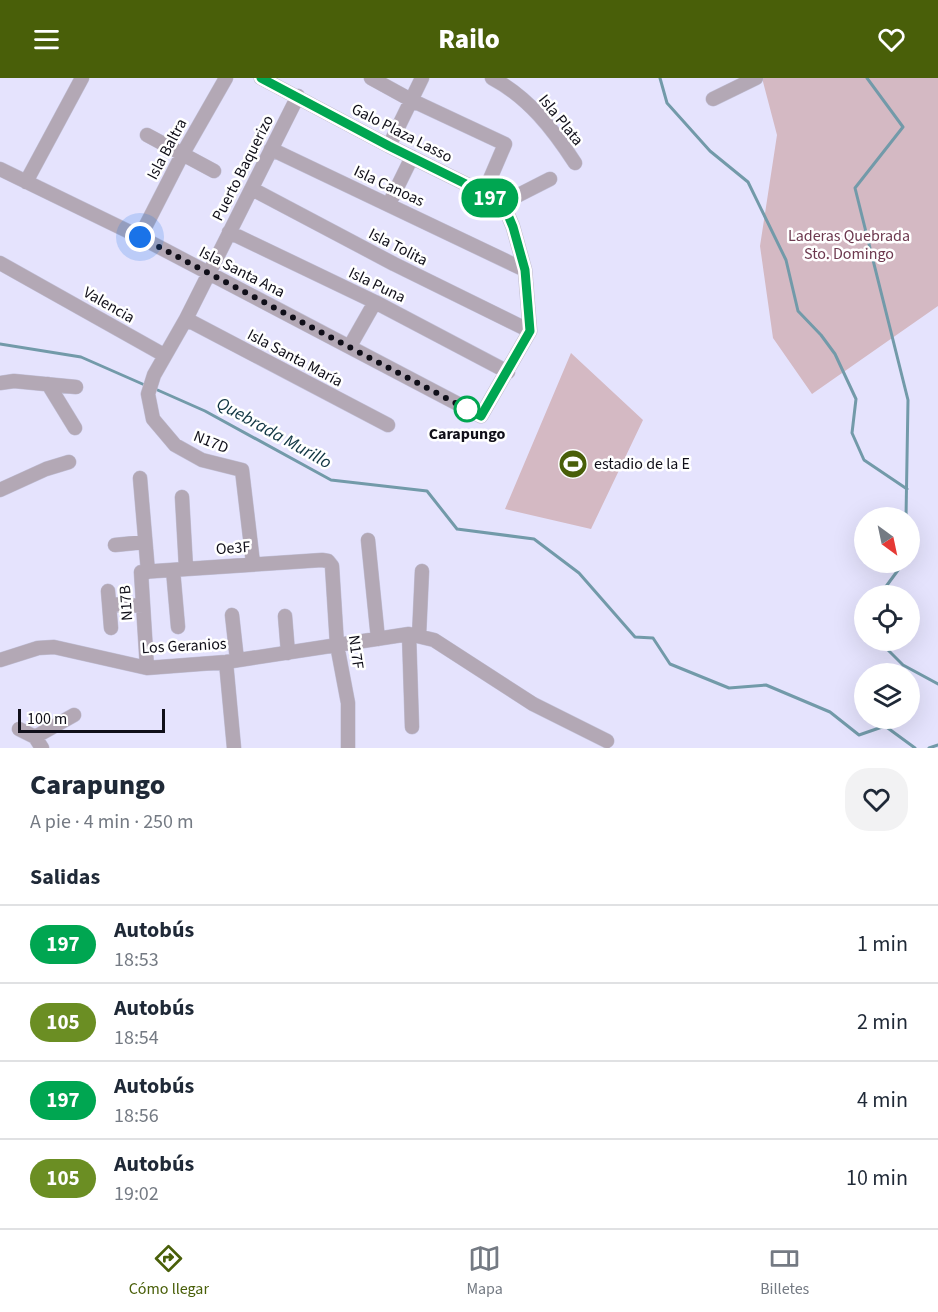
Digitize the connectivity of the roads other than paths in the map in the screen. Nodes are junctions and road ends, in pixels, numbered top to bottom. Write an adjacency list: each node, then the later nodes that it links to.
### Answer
1 (82, 78): 20 (street)
2 (225, 78): 14 (street, Isla Baltra)
3 (261, 78): 8 (street, Galo Plaza Lasso)
4 (371, 78): 10 (street)
5 (422, 78): 10 (street)
6 (492, 78): 16 (street, Isla Plata)
7 (756, 78): 9 (street)
8 (298, 96): 12 (street, Galo Plaza Lasso); 13 (street, Puerto Baquerizo)
9 (713, 99)
10 (411, 100): 12 (street); 22 (street)
11 (147, 135): 14 (street)
12 (389, 146): 15 (street, Galo Plaza Lasso)
13 (271, 149): 21 (street, Puerto Baquerizo); 23 (street, Isla Canoas)
14 (182, 155): 18 (street); 26 (street, Isla Baltra)
15 (412, 157): 22 (street, Galo Plaza Lasso); 23 (street)
16 (575, 163)
17 (0, 169): 20 (street, Isla Santa Ana)
18 (214, 171)
19 (550, 179): 24 (street)
20 (26, 182): 26 (street, Isla Santa Ana)
21 (252, 189): 25 (street, Puerto Baquerizo); 32 (street, Isla Tolita)
22 (484, 193): 24 (street, Galo Plaza Lasso)
23 (389, 204): 28 (street, Isla Canoas)
24 (499, 205): 28 (street, Galo Plaza Lasso)
25 (229, 232): 29 (street, Puerto Baquerizo); 30 (street, Isla Puna)
26 (140, 237): 29 (street, Isla Santa Ana)
27 (0, 263): 34 (street, Valencia)
28 (525, 270): 32 (street, Galo Plaza Lasso)
29 (209, 274): 31 (street, Puerto Baquerizo); 33 (street, Isla Santa Ana)
30 (375, 302): 33 (street); 35 (street, Isla Puna)
31 (186, 319): 34 (street); 39 (street, Isla Santa María)
32 (530, 331): 35 (street)
33 (350, 346): 35 (street, Isla Santa Ana)
34 (164, 356): 49 (street, N17D)
35 (508, 372)
36 (0, 383): 37 (street)
37 (48, 384): 38 (street); 40 (street)
38 (76, 387)
39 (388, 426)
40 (75, 428)
41 (69, 462): 43 (street)
42 (140, 478): 46 (street, N17B)
43 (0, 490)
44 (182, 497): 50 (street)
45 (368, 540): 59 (street)
46 (146, 542): 47 (street); 52 (street, N17B)
47 (115, 545)
48 (328, 561): 49 (street, Oe3F); 60 (street, N17F)
49 (253, 563): 50 (street, Oe3F)
50 (180, 569): 52 (street, Oe3F); 56 (street)
51 (422, 571): 58 (street)
52 (144, 572): 53 (street, N17B)
53 (143, 606): 57 (street); 64 (street, N17B)
54 (232, 615): 63 (street)
55 (285, 616): 61 (street)
56 (178, 627)
57 (111, 628)
58 (414, 635): 59 (street, Los Geranios); 66 (street); 68 (street)
59 (378, 639): 60 (street, Los Geranios)
60 (337, 645): 61 (street, Los Geranios); 71 (street, N17F)
61 (288, 653): 63 (street, Los Geranios)
62 (0, 660): 64 (street, Los Geranios)
63 (231, 661): 64 (street, Los Geranios); 70 (street)
64 (147, 668)
65 (74, 716): 69 (street)
66 (412, 728)
67 (19, 729): 69 (street)
68 (607, 741)
69 (39, 742)
70 (234, 748)
71 (348, 748)

